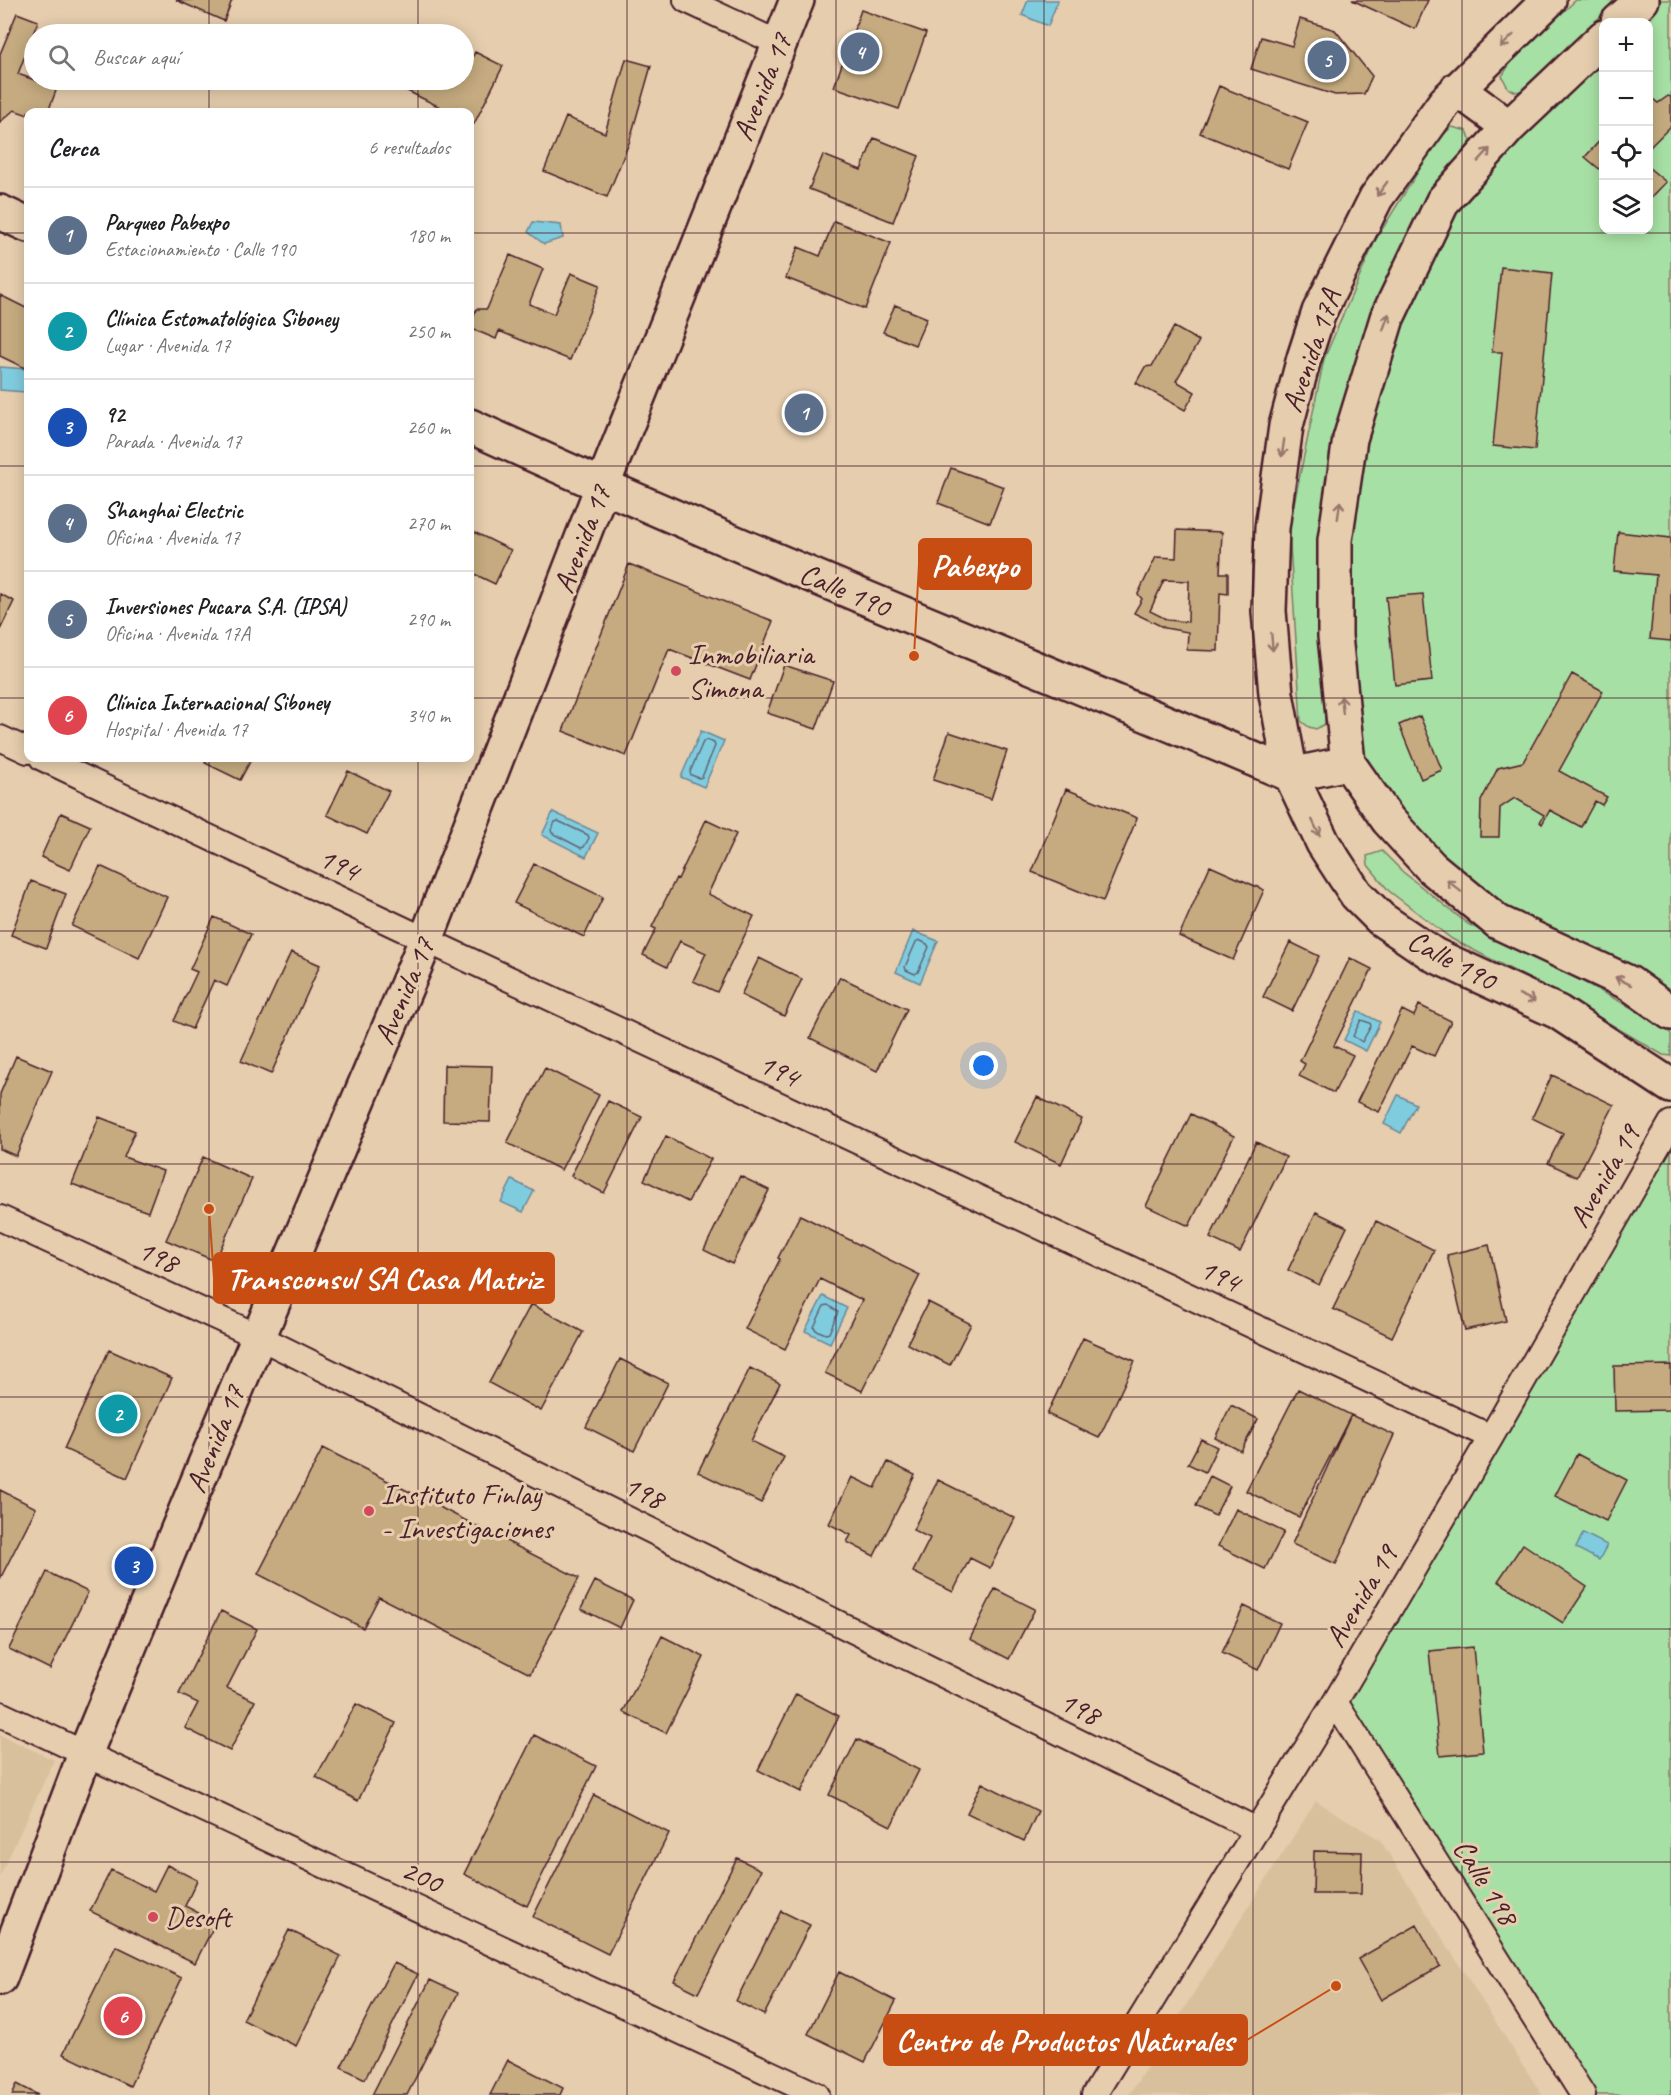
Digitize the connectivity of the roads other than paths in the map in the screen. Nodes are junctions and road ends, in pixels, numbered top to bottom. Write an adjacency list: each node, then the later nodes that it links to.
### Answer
1 (686, 0): 7 (street)
2 (797, 0): 7 (main road, Avenida 17)
3 (1550, 0): 8 (main road, Avenida 17A, one-way to 8)
4 (1642, 0): 5 (main road)
5 (1622, 18)
6 (1599, 41): 9 (main road, Avenida 17A)
7 (780, 44): 13 (main road, Avenida 17)
8 (1457, 89): 9 (main road); 18 (main road, Avenida 17A, one-way to 18)
9 (1509, 127): 17 (main road, Avenida 17A, one-way to 9)
10 (0, 212): 11 (main road)
11 (24, 223)
12 (474, 428): 13 (main road, Calle 190)
13 (602, 487): 18 (main road, Calle 190); 19 (main road, Avenida 17)
14 (0, 738): 15 (street)
15 (24, 749)
16 (50, 762): 19 (street, 194)
17 (1348, 763): 18 (main road); 20 (main road, Calle 190, one-way to 17)
18 (1291, 775): 21 (main road, Calle 190, one-way to 21)
19 (426, 940): 24 (main road, Avenida 17); 25 (street, 194)
20 (1671, 1014)
21 (1671, 1086)
22 (1671, 1123): 25 (street, Avenida 19)
23 (0, 1218): 24 (street, 198)
24 (257, 1336): 28 (main road, Avenida 17); 29 (street, 198)
25 (1491, 1437): 26 (street, Avenida 19)
26 (1335, 1702): 29 (street, Avenida 19); 33 (street, Calle 198)
27 (0, 1714): 28 (street, 200)
28 (85, 1754): 30 (main road, Avenida 17); 31 (street, 200)
29 (1257, 1830): 32 (street, Avenida 19)
30 (0, 1977)
31 (817, 2095)
32 (1094, 2095)
33 (1583, 2095)

